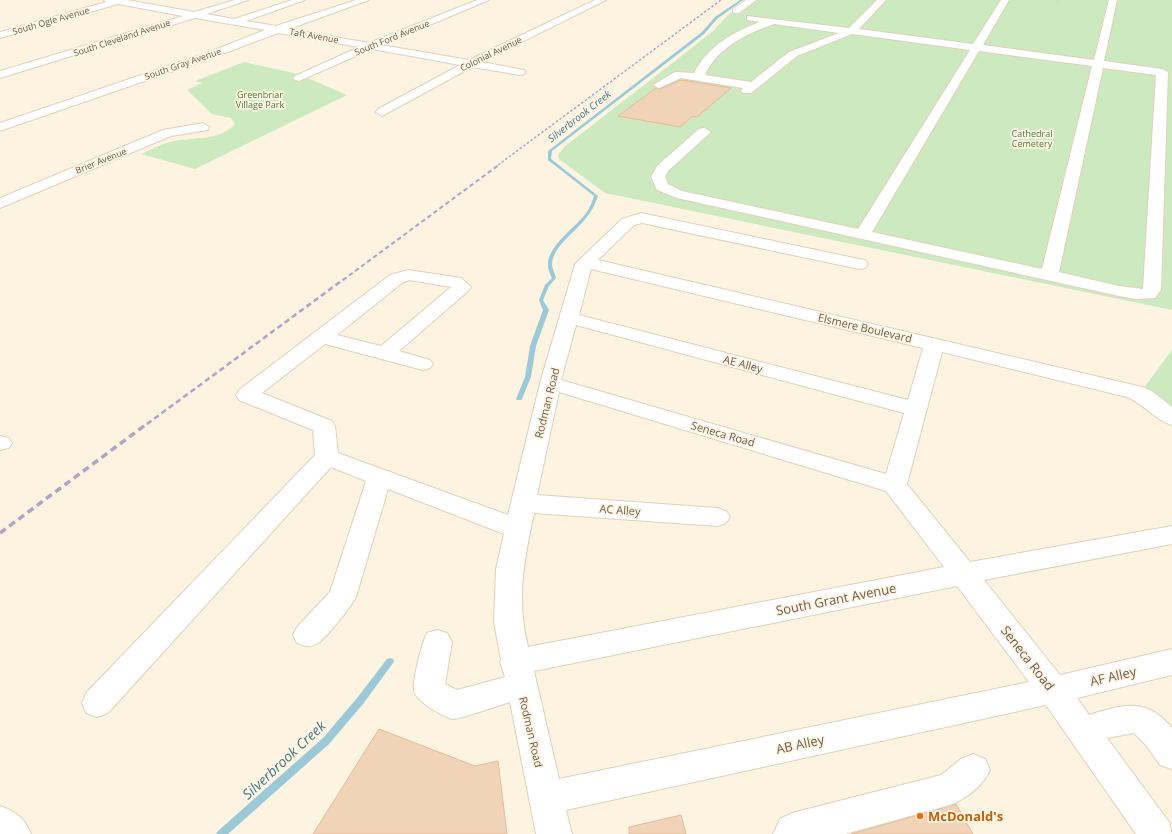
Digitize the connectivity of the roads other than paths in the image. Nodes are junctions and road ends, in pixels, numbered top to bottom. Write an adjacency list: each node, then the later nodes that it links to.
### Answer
1 (244, 0): 13 (street, South Cleveland Avenue)
2 (300, 0): 16 (street)
3 (365, 0): 17 (street, South Gray Avenue)
4 (485, 0): 20 (street, South Ford Avenue)
5 (752, 0): 12 (street)
6 (882, 0): 18 (street)
7 (1005, 0): 21 (street)
8 (1113, 0): 23 (street)
9 (117, 1): 13 (street, Taft Avenue); 19 (street, South Ogle Avenue)
10 (575, 1): 11 (street)
11 (599, 2): 22 (street, Colonial Avenue)
12 (736, 11)
13 (195, 14): 16 (street, Taft Avenue); 25 (street, South Cleveland Avenue)
14 (750, 18): 15 (street)
15 (774, 21): 18 (street); 26 (street)
16 (236, 22): 17 (street, Taft Avenue)
17 (278, 29): 20 (street, Taft Avenue); 30 (street, South Gray Avenue)
18 (852, 31): 21 (street); 26 (street)
19 (0, 35)
20 (370, 46): 22 (street, Taft Avenue); 27 (street, South Ford Avenue)
21 (977, 48): 23 (street); 34 (street)
22 (472, 63): 24 (street, Taft Avenue); 29 (street, Colonial Avenue)
23 (1098, 64): 37 (street); 37 (street)
24 (520, 72)
25 (0, 75)
26 (698, 77): 28 (street)
27 (299, 78)
28 (659, 85)
29 (382, 112)
30 (0, 127)
31 (203, 127): 33 (street, Brier Avenue)
32 (704, 132): 34 (street)
33 (0, 203)
34 (863, 234): 37 (street)
35 (584, 264): 36 (street); 38 (street, Rodman Road); 40 (street, Elsmere Boulevard)
36 (859, 264)
37 (1049, 276)
38 (570, 318): 43 (street, Rodman Road); 44 (street, AE Alley)
39 (323, 337): 41 (street); 41 (street); 46 (street)
40 (934, 344): 44 (street); 45 (street, Elsmere Boulevard)
41 (384, 354): 42 (street)
42 (423, 364)
43 (550, 383): 48 (street, Seneca Road); 49 (street, Rodman Road)
44 (916, 409): 48 (street)
45 (1172, 418)
46 (327, 457): 47 (street); 59 (street)
47 (380, 476): 51 (street); 54 (street)
48 (895, 485): 53 (street, Seneca Road)
49 (523, 503): 50 (street, AC Alley); 51 (street, Rodman Road)
50 (717, 517)
51 (518, 529): 57 (street, Rodman Road)
52 (1164, 536): 53 (street, South Grant Avenue)
53 (963, 574): 57 (street, South Grant Avenue); 58 (street, Seneca Road)
54 (307, 636)
55 (437, 642): 57 (street, South Grant Avenue)
56 (1172, 662): 58 (street, AF Alley)
57 (518, 674): 63 (street, Rodman Road)
58 (1053, 690): 60 (street, Seneca Road); 63 (street, AB Alley)
59 (97, 703)
60 (1083, 731): 61 (street); 68 (street, Seneca Road)
61 (1172, 754)
62 (973, 770): 67 (street)
63 (546, 798): 66 (street, Rodman Road)
64 (0, 822): 65 (street)
65 (13, 834)
66 (554, 834)
67 (790, 834)
68 (1157, 834)

